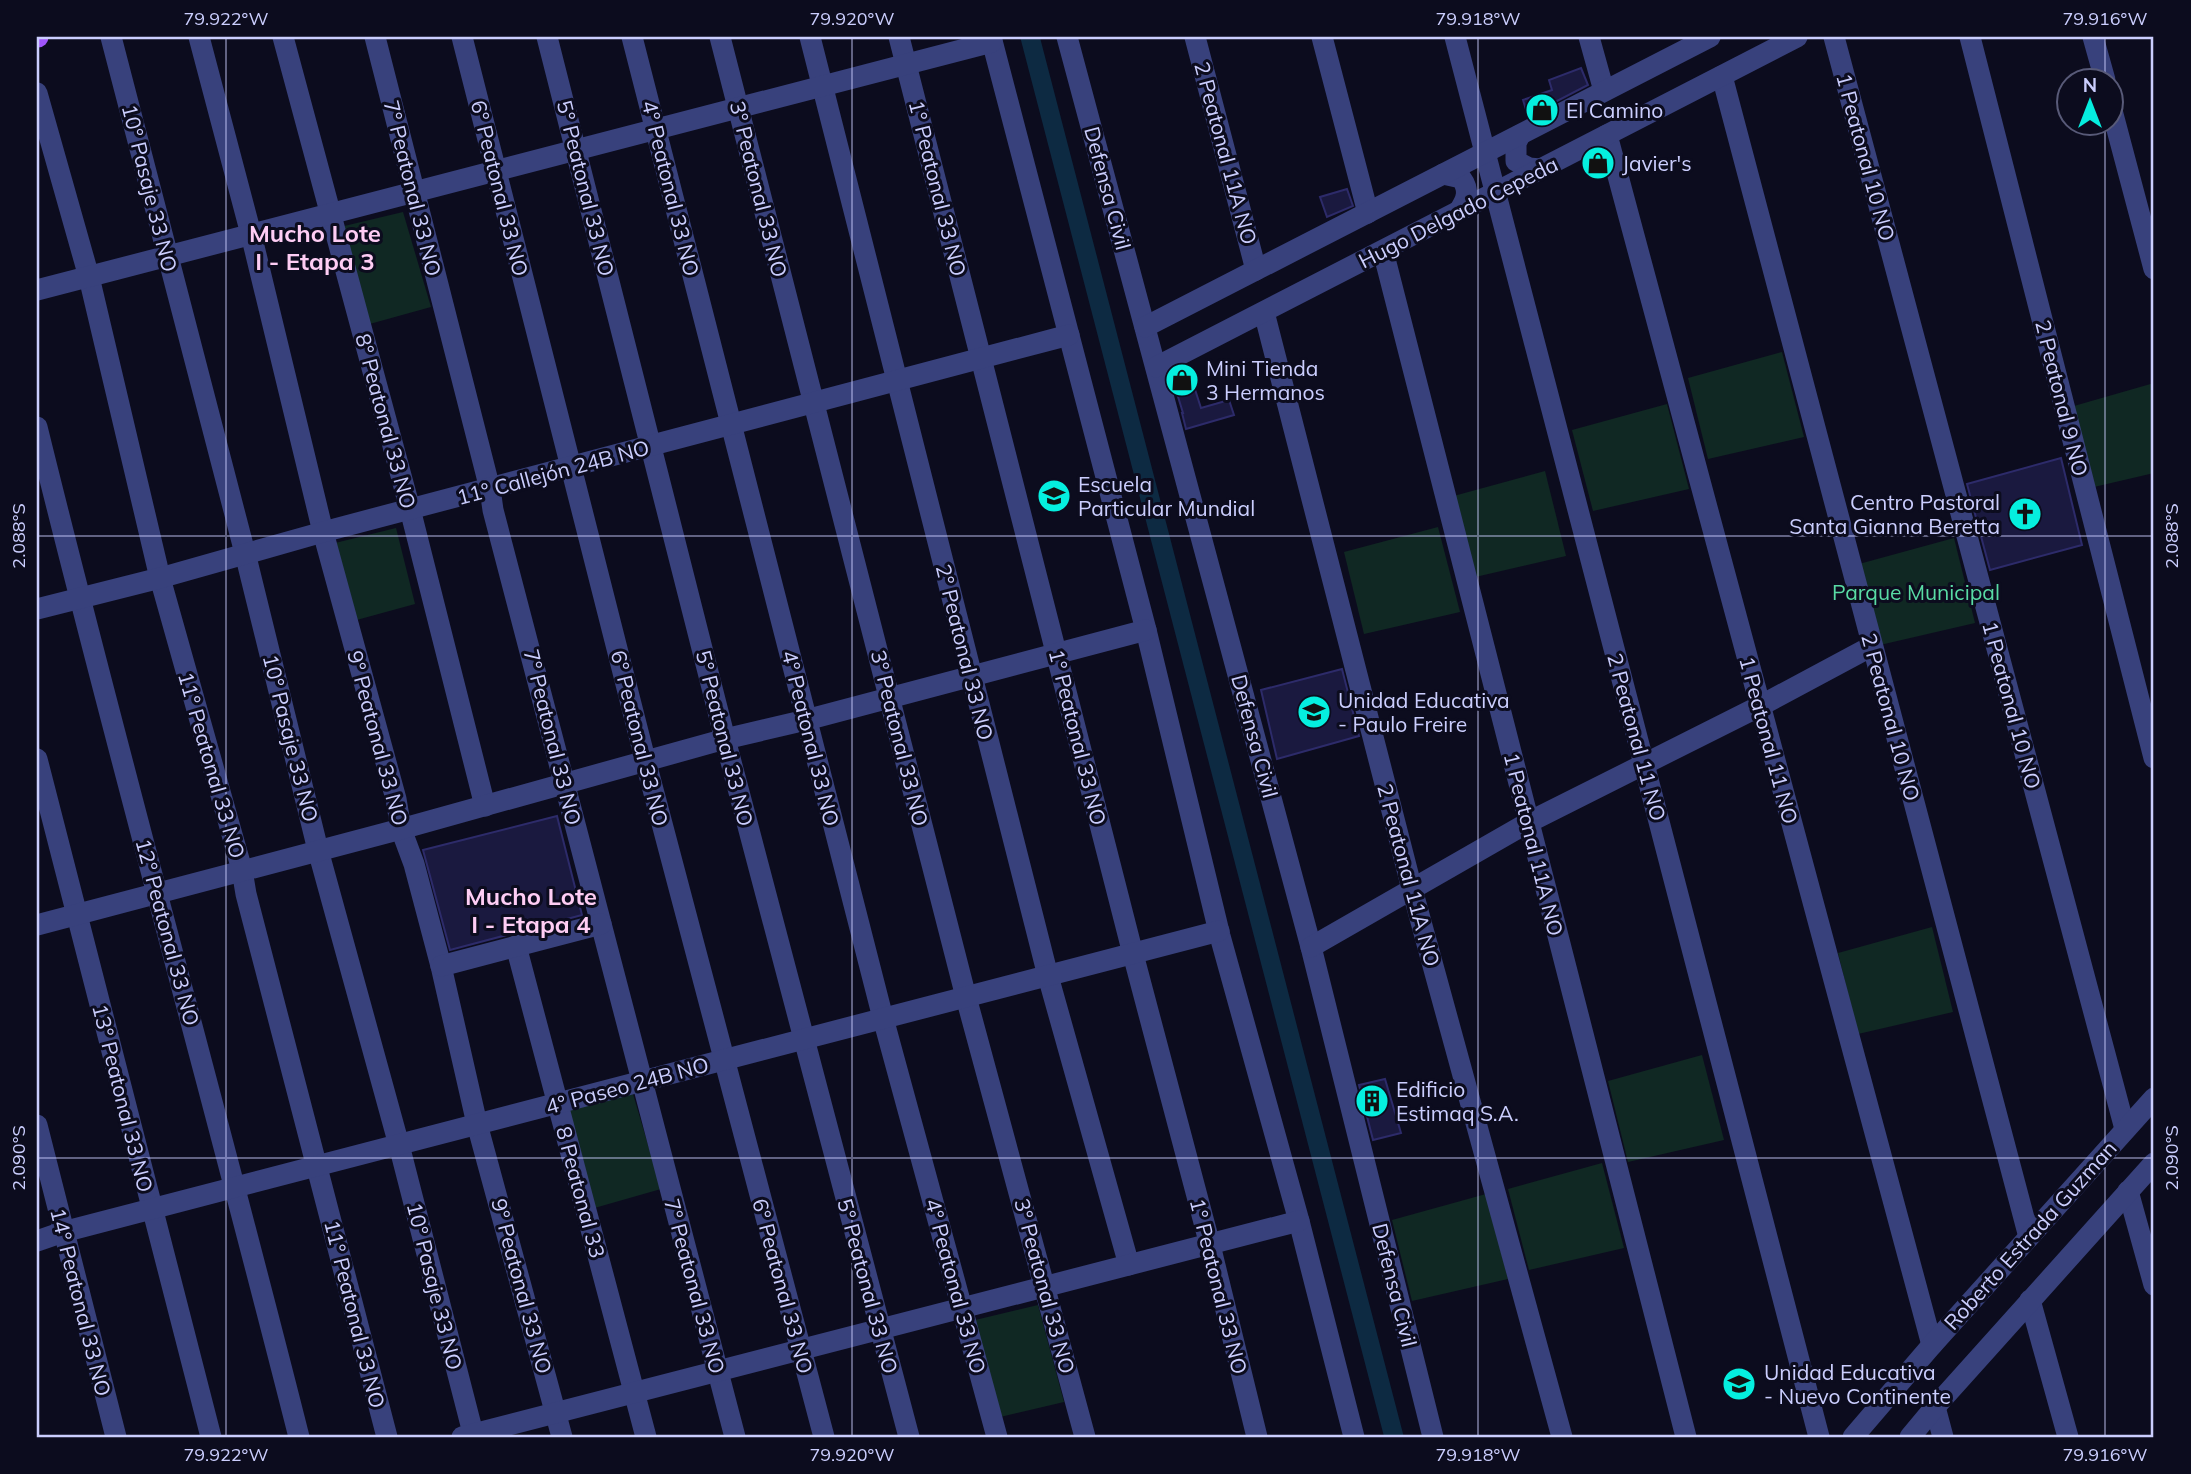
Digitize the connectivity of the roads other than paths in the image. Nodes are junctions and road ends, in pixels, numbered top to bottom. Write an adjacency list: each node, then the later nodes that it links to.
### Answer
1 (111, 37): 45 (street, 10° Pasaje 33 NO)
2 (199, 37): 43 (street, 9° Peatonal 33 NO)
3 (283, 37): 42 (street, 8° Peatonal 33 NO)
4 (375, 37): 38 (street, 7° Peatonal 33 NO)
5 (462, 37): 36 (street, 6° Peatonal 33 NO)
6 (547, 37): 33 (street, 5° Peatonal 33 NO)
7 (632, 37): 29 (street, 4° Peatonal 33 NO)
8 (720, 37): 28 (street, 3° Peatonal 33 NO)
9 (810, 37): 25 (street, 2° Peatonal 33 NO)
10 (899, 37): 22 (street, 1° Peatonal 33 NO)
11 (1067, 37): 51 (street, Defensa Civil)
12 (1195, 37): 46 (street, 2 Peatonal 11A NO)
13 (1322, 37): 41 (street)
14 (1455, 37): 34 (street, 2 Peatonal 11 NO)
15 (1589, 37): 26 (street)
16 (1709, 37): 26 (street, Hugo Delgado Cepeda)
17 (1797, 37): 24 (street, Hugo Delgado Cepeda)
18 (1834, 37): 106 (street, 1 Peatonal 10 NO)
19 (1970, 37): 76 (street, 2 Peatonal 9 NO)
20 (2093, 37): 23 (street)
21 (991, 39): 22 (street); 52 (street)
22 (907, 65): 25 (street); 53 (street, 1° Peatonal 33 NO)
23 (2101, 66)
24 (1722, 76): 31 (street, Hugo Delgado Cepeda); 69 (street, 2 Peatonal 10 NO)
25 (822, 86): 28 (street); 55 (street, 2° Peatonal 33 NO)
26 (1604, 91): 30 (street, Hugo Delgado Cepeda)
27 (37, 93): 48 (street, 11° Peatonal 33 NO)
28 (738, 108): 29 (street); 56 (street, 3° Peatonal 33 NO)
29 (656, 129): 33 (street); 57 (street, 4° Peatonal 33 NO)
30 (1520, 135): 34 (street, Hugo Delgado Cepeda); 35 (street)
31 (1606, 135): 35 (street, Hugo Delgado Cepeda); 73 (street, 1 Peatonal 11 NO)
32 (2119, 136): 47 (street)
33 (576, 150): 36 (street); 59 (street, 5° Peatonal 33 NO)
34 (1485, 153): 37 (street, Hugo Delgado Cepeda); 39 (street, 2 Peatonal 11 NO)
35 (1541, 169): 39 (street, Hugo Delgado Cepeda)
36 (496, 171): 38 (street); 60 (street, 6° Peatonal 33 NO)
37 (1443, 174): 40 (street); 41 (street, Hugo Delgado Cepeda)
38 (414, 192): 42 (street); 61 (street, 7° Peatonal 33 NO)
39 (1496, 192): 40 (street, Hugo Delgado Cepeda); 79 (street, 2 Peatonal 11 NO)
40 (1459, 211): 44 (street, Hugo Delgado Cepeda)
41 (1368, 213): 46 (street, Hugo Delgado Cepeda)
42 (330, 214): 43 (street); 62 (street, 8° Peatonal 33 NO)
43 (251, 234): 45 (street); 63 (street, 9° Peatonal 33 NO)
44 (1383, 251): 50 (street, Hugo Delgado Cepeda); 82 (street, 1 Peatonal 11A NO)
45 (168, 256): 48 (street); 64 (street, 10° Pasaje 33 NO)
46 (1256, 270): 51 (street, Hugo Delgado Cepeda)
47 (2154, 270)
48 (89, 277): 49 (street); 65 (street, 11° Peatonal 33 NO)
49 (37, 290)
50 (1264, 312): 54 (street, Hugo Delgado Cepeda); 86 (street, 2 Peatonal 11A NO)
51 (1145, 327): 54 (street, Defensa Civil)
52 (1069, 335): 53 (street, 11° Callejón 24B NO); 68 (street)
53 (981, 359): 55 (street, 11° Callejón 24B NO); 70 (street, 1° Peatonal 33 NO)
54 (1156, 367): 93 (street, Defensa Civil)
55 (896, 381): 56 (street, 11° Callejón 24B NO); 71 (street, 2° Peatonal 33 NO)
56 (814, 403): 57 (street, 11° Callejón 24B NO); 72 (street, 3° Peatonal 33 NO)
57 (731, 425): 59 (street, 11° Callejón 24B NO); 74 (street, 4° Peatonal 33 NO)
58 (37, 427): 66 (street, 12° Peatonal 33 NO)
59 (651, 446): 60 (street, 11° Callejón 24B NO); 75 (street, 5° Peatonal 33 NO)
60 (571, 467): 61 (street, 11° Callejón 24B NO); 78 (street, 6° Peatonal 33 NO)
61 (490, 489): 62 (street, 11° Callejón 24B NO); 80 (street, 7° Peatonal 33 NO)
62 (410, 509): 63 (street, 11° Callejón 24B NO); 81 (street, 8° Peatonal 33 NO)
63 (324, 531): 64 (street, 11° Callejón 24B NO); 83 (street, 9° Peatonal 33 NO)
64 (245, 553): 65 (street, 11° Callejón 24B NO); 84 (street, 10° Pasaje 33 NO)
65 (160, 579): 66 (street, 11° Callejón 24B NO); 85 (street, 11° Peatonal 33 NO)
66 (80, 598): 67 (street, 11° Callejón 24B NO); 87 (street, 12° Peatonal 33 NO)
67 (37, 609)
68 (1146, 629): 70 (street); 91 (street)
69 (1872, 646): 73 (street); 115 (street, 2 Peatonal 10 NO)
70 (1056, 654): 71 (street); 94 (street, 1° Peatonal 33 NO)
71 (971, 676): 72 (street); 96 (street, 2° Peatonal 33 NO)
72 (889, 698): 74 (street); 97 (street, 3° Peatonal 33 NO)
73 (1760, 706): 79 (street); 124 (street, 1 Peatonal 11 NO)
74 (806, 720): 75 (street); 98 (street, 4° Peatonal 33 NO)
75 (725, 739): 78 (street); 99 (street, 5° Peatonal 33 NO)
76 (2154, 758)
77 (37, 759): 88 (street, 13° Peatonal 33 NO)
78 (646, 763): 80 (street); 100 (street, 6° Peatonal 33 NO)
79 (1644, 765): 82 (street); 147 (street, 2 Peatonal 11 NO)
80 (565, 785): 81 (street); 89 (street, 7° Peatonal 33 NO)
81 (485, 806): 83 (street)
82 (1529, 822): 86 (street); 146 (street, 1 Peatonal 11A NO)
83 (401, 829): 84 (street); 95 (street, 9° Peatonal 33 NO)
84 (318, 850): 85 (street); 107 (street, 10° Pasaje 33 NO)
85 (242, 870): 87 (street); 109 (street, 11° Peatonal 33 NO)
86 (1412, 889): 93 (street); 145 (street, 2 Peatonal 11A NO)
87 (158, 894): 88 (street); 110 (street, 12° Peatonal 33 NO)
88 (78, 914): 90 (street); 112 (street, 13° Peatonal 33 NO)
89 (601, 924): 92 (street); 101 (street, 7° Peatonal 33 NO)
90 (37, 925)
91 (1219, 931): 94 (street, 4° Paseo 24B NO); 113 (street)
92 (516, 946): 95 (street); 103 (street, 8 Peatonal 33)
93 (1311, 947): 144 (street, Defensa Civil)
94 (1133, 954): 96 (street, 4° Paseo 24B NO); 117 (street, 1° Peatonal 33 NO)
95 (441, 965): 104 (street, 9° Peatonal 33 NO)
96 (1048, 976): 97 (street, 4° Paseo 24B NO); 118 (street, 2° Peatonal 33 NO)
97 (966, 997): 98 (street, 4° Paseo 24B NO); 119 (street, 3° Peatonal 33 NO)
98 (883, 1018): 99 (street, 4° Paseo 24B NO); 122 (street, 4° Peatonal 33 NO)
99 (803, 1040): 100 (street, 4° Paseo 24B NO); 123 (street, 5° Peatonal 33 NO)
100 (723, 1060): 101 (street, 4° Paseo 24B NO); 125 (street, 6° Peatonal 33 NO)
101 (642, 1081): 103 (street, 4° Paseo 24B NO); 126 (street, 7° Peatonal 33 NO)
102 (2154, 1098): 106 (street, Roberto Estrada Guzman)
103 (558, 1103): 104 (street, 4° Paseo 24B NO); 127 (street, 8 Peatonal 33)
104 (477, 1124): 107 (street, 4° Paseo 24B NO); 129 (street, 9° Peatonal 33 NO)
105 (37, 1125): 114 (street, 14° Peatonal 33 NO)
106 (2124, 1129): 115 (street, Roberto Estrada Guzman)
107 (399, 1145): 109 (street, 4° Paseo 24B NO); 130 (street, 10° Pasaje 33 NO)
108 (2154, 1163): 111 (street, Roberto Estrada Guzman)
109 (318, 1166): 110 (street, 4° Paseo 24B NO); 134 (street, 11° Peatonal 33 NO)
110 (236, 1187): 112 (street, 4° Paseo 24B NO); 133 (street, 12° Peatonal 33 NO)
111 (2128, 1191): 120 (street); 121 (street, Roberto Estrada Guzman)
112 (151, 1209): 114 (street, 4° Paseo 24B NO); 132 (street, 13° Peatonal 33 NO)
113 (1298, 1221): 117 (street); 143 (street)
114 (63, 1231): 116 (street, 4° Paseo 24B NO); 131 (street, 14° Peatonal 33 NO)
115 (2029, 1237): 124 (street, Roberto Estrada Guzman)
116 (37, 1241)
117 (1210, 1245): 118 (street); 142 (street, 1° Peatonal 33 NO)
118 (1129, 1265): 119 (street)
119 (1046, 1285): 122 (street); 141 (street, 3° Peatonal 33 NO)
120 (2154, 1285)
121 (2030, 1300): 128 (street, Roberto Estrada Guzman); 151 (street)
122 (963, 1309): 123 (street); 140 (street, 4° Peatonal 33 NO)
123 (879, 1329): 125 (street); 139 (street, 5° Peatonal 33 NO)
124 (1932, 1345): 148 (street, Roberto Estrada Guzman)
125 (800, 1350): 126 (street); 138 (street, 6° Peatonal 33 NO)
126 (718, 1371): 127 (street); 137 (street, 7° Peatonal 33 NO)
127 (633, 1393): 129 (street); 136 (street, 8 Peatonal 33)
128 (1935, 1407): 149 (street, Roberto Estrada Guzman); 150 (street)
129 (557, 1413): 130 (street); 135 (street, 9° Peatonal 33 NO)
130 (470, 1436)
131 (116, 1437)
132 (211, 1437)
133 (299, 1437)
134 (387, 1437)
135 (562, 1437)
136 (646, 1437)
137 (735, 1437)
138 (824, 1437)
139 (909, 1437)
140 (997, 1437)
141 (1085, 1437)
142 (1257, 1437)
143 (1354, 1437)
144 (1433, 1437)
145 (1562, 1437)
146 (1686, 1437)
147 (1819, 1437)
148 (1853, 1437)
149 (1910, 1437)
150 (1943, 1437)
151 (2068, 1437)

